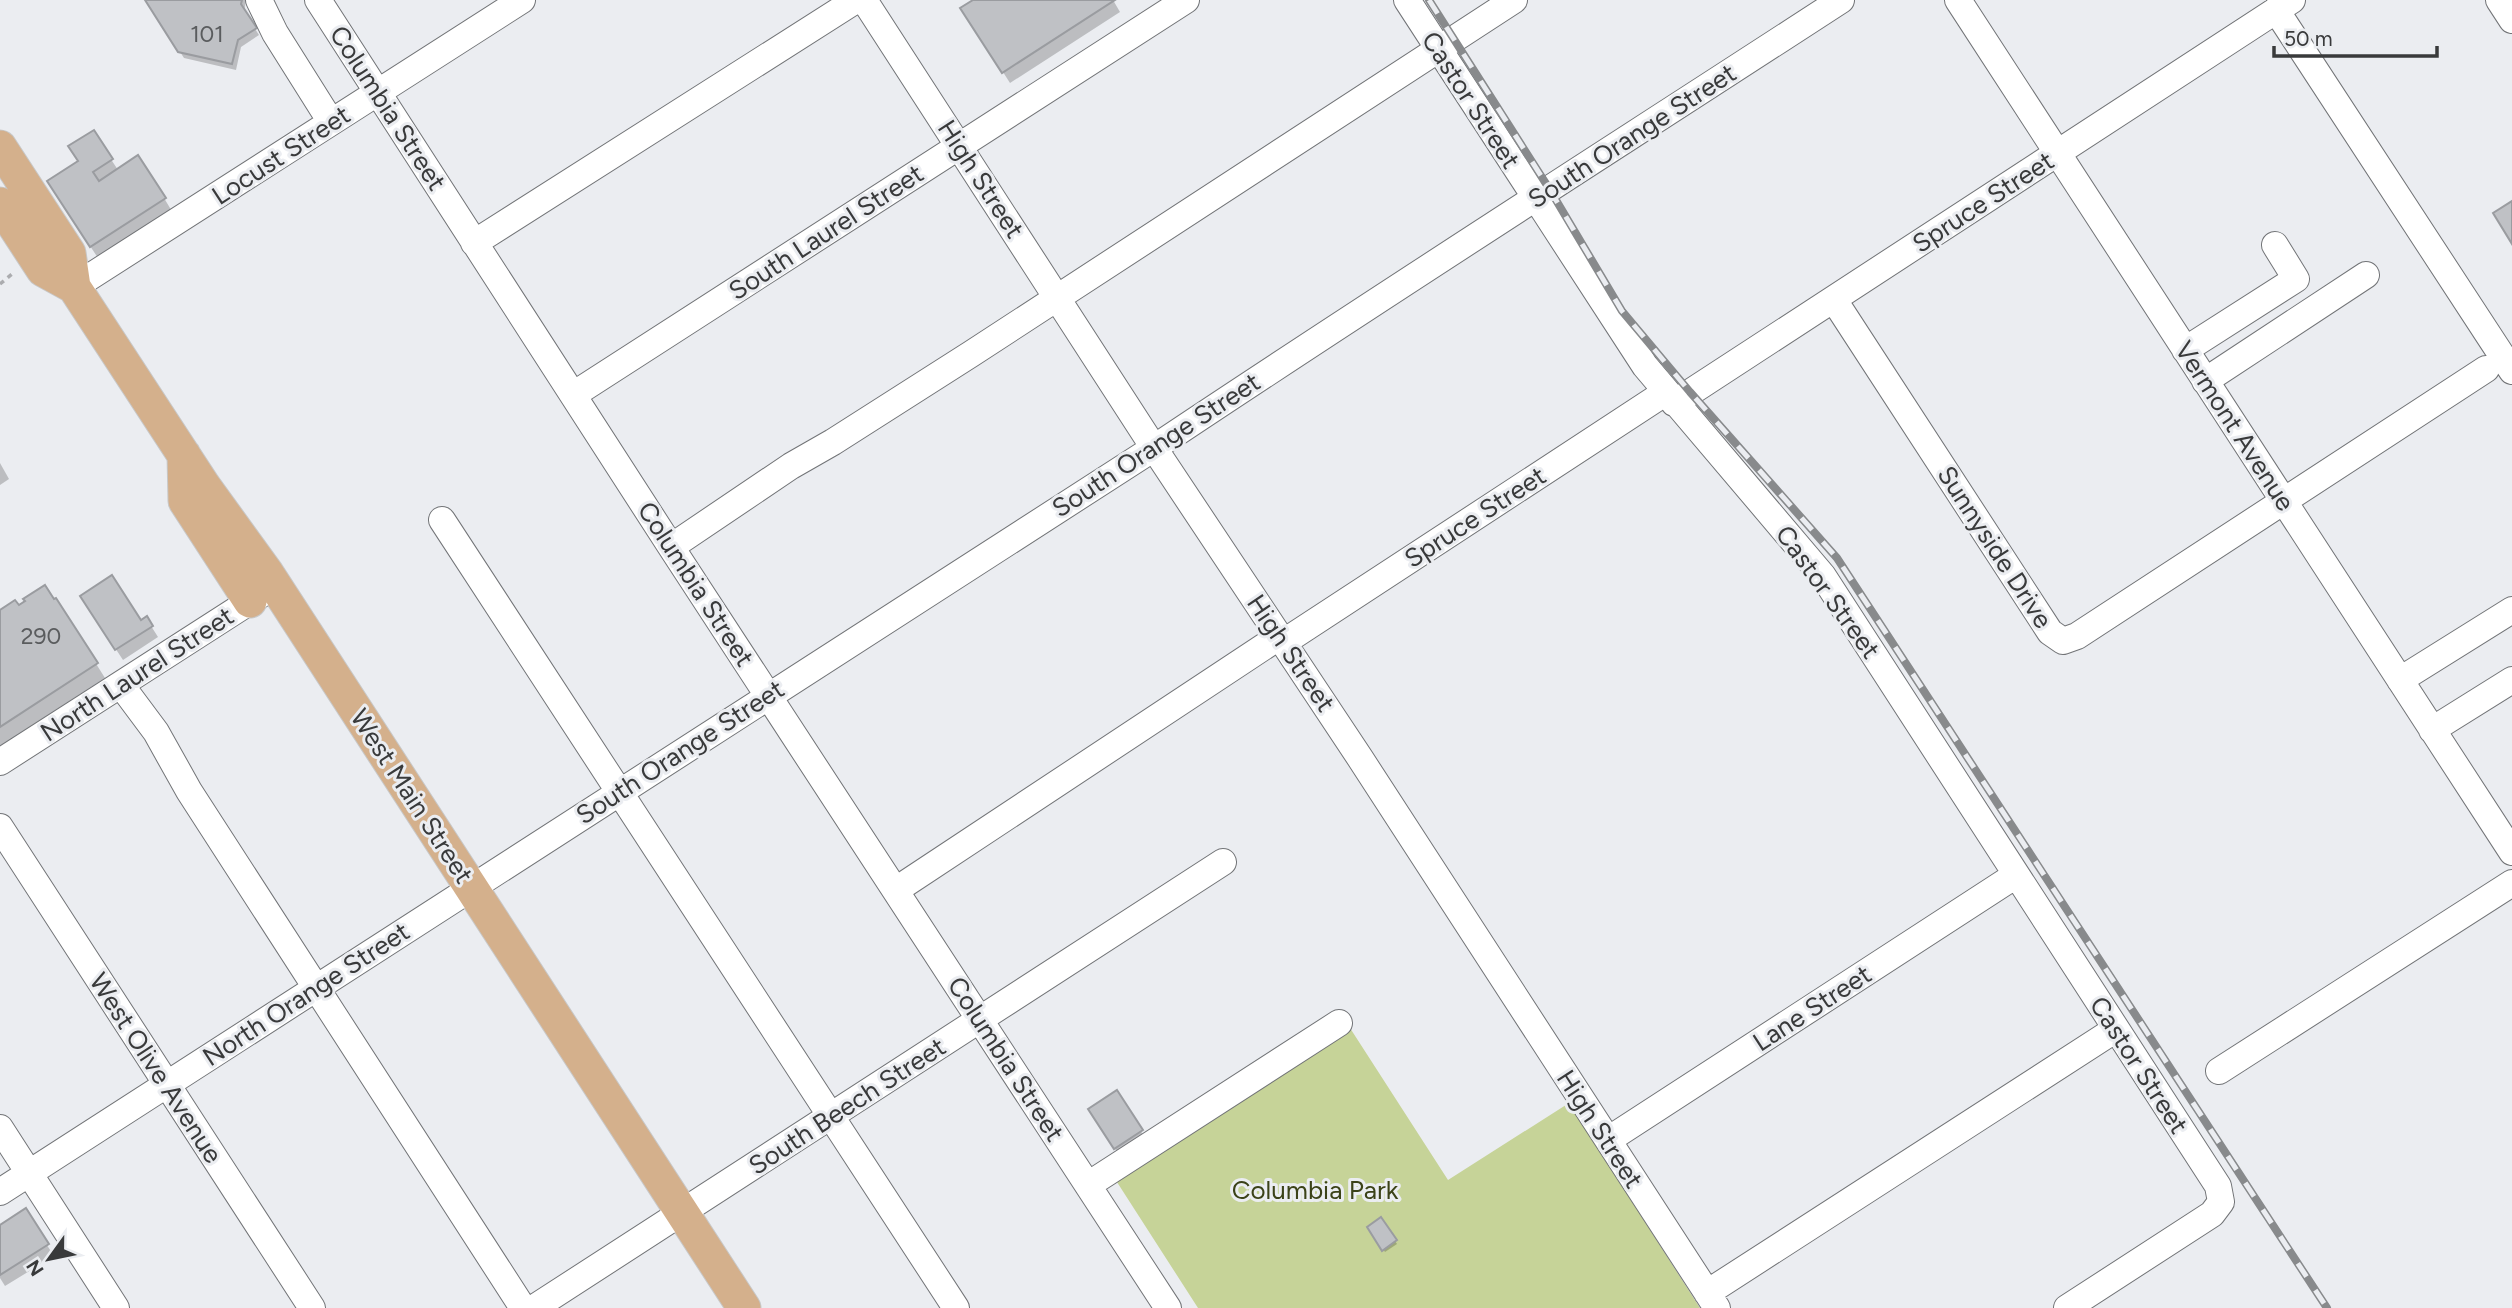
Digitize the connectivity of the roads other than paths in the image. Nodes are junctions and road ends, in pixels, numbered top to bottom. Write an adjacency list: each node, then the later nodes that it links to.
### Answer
1 (259, 0): 16 (street)
2 (318, 0): 15 (street, Columbia Street)
3 (522, 0): 15 (street, Locust Street)
4 (856, 0): 22 (street)
5 (864, 0): 17 (street, High Street)
6 (1186, 0): 17 (street, South Laurel Street)
7 (1407, 0): 14 (street, Castor Street)
8 (1514, 0): 14 (street)
9 (1841, 0): 20 (street, South Orange Street)
10 (1958, 0): 19 (street, Vermont Avenue)
11 (2499, 0): 13 (street)
12 (2284, 5): 19 (street, Spruce Street); 29 (street)
13 (2512, 20)
14 (1438, 49): 20 (street, Castor Street); 26 (street)
15 (378, 93): 16 (street, Locust Street); 22 (street, Columbia Street)
16 (331, 122): 25 (street, Locust Street)
17 (960, 146): 26 (street, High Street); 31 (street, South Laurel Street)
18 (0, 147): 25 (main road, West Main Street)
19 (2058, 154): 27 (street, Spruce Street); 28 (street, Vermont Avenue)
20 (1536, 199): 32 (street, Castor Street); 33 (street, South Orange Street)
21 (0, 204): 25 (main road, West Main Street)
22 (474, 243): 31 (street, Columbia Street)
23 (2275, 245): 28 (street)
24 (2366, 275): 30 (street)
25 (74, 287): 37 (main road, West Main Street)
26 (1058, 297): 33 (street, High Street); 36 (street)
27 (1834, 300): 32 (street, Spruce Street); 34 (street, Sunnyside Drive)
28 (2185, 350): 30 (street, Vermont Avenue)
29 (2499, 370): 34 (street)
30 (2205, 381): 34 (street, Vermont Avenue)
31 (573, 395): 36 (street, Columbia Street)
32 (1670, 398): 39 (street, Spruce Street); 50 (street, Castor Street)
33 (1154, 448): 39 (street, High Street); 43 (street, South Orange Street)
34 (2283, 501): 40 (street, Vermont Avenue)
35 (442, 520): 46 (street)
36 (671, 547): 43 (street, Columbia Street)
37 (262, 594): 42 (street, North Laurel Street); 52 (main road, West Main Street)
38 (2512, 610): 40 (street)
39 (1282, 639): 53 (street, Spruce Street); 62 (street, High Street)
40 (2400, 680): 44 (street, Vermont Avenue)
41 (2512, 680): 44 (street)
42 (121, 685): 45 (street, North Laurel Street); 54 (street)
43 (768, 695): 46 (street, South Orange Street); 53 (street, Columbia Street)
44 (2432, 730): 48 (street, Vermont Avenue)
45 (0, 762)
46 (619, 791): 52 (street, South Orange Street); 60 (street)
47 (0, 827): 59 (street, West Olive Avenue)
48 (2512, 852)
49 (1223, 862): 55 (street, South Beech Street)
50 (2016, 875): 57 (street, Castor Street); 62 (street, Lane Street)
51 (2512, 883): 58 (street)
52 (471, 887): 54 (street, North Orange Street); 66 (main road, West Main Street)
53 (896, 890): 55 (street, Columbia Street)
54 (315, 988): 59 (street, North Orange Street); 70 (street)
55 (981, 1019): 60 (street, South Beech Street); 64 (street, Columbia Street)
56 (1339, 1023): 64 (street)
57 (2116, 1030): 67 (street); 75 (street, Castor Street)
58 (2219, 1071)
59 (167, 1084): 63 (street, North Orange Street); 69 (street, West Olive Avenue)
60 (831, 1116): 66 (street, South Beech Street); 73 (street)
61 (0, 1128): 63 (street)
62 (1608, 1140): 67 (street, High Street)
63 (29, 1173): 65 (street, North Orange Street); 68 (street)
64 (1088, 1185): 74 (street, Columbia Street)
65 (0, 1192)
66 (682, 1212): 71 (street, South Beech Street); 72 (main road, West Main Street)
67 (1712, 1301)
68 (116, 1308)
69 (312, 1308)
70 (523, 1308)
71 (534, 1308)
72 (744, 1308)
73 (956, 1308)
74 (1168, 1308)
75 (2067, 1308)

